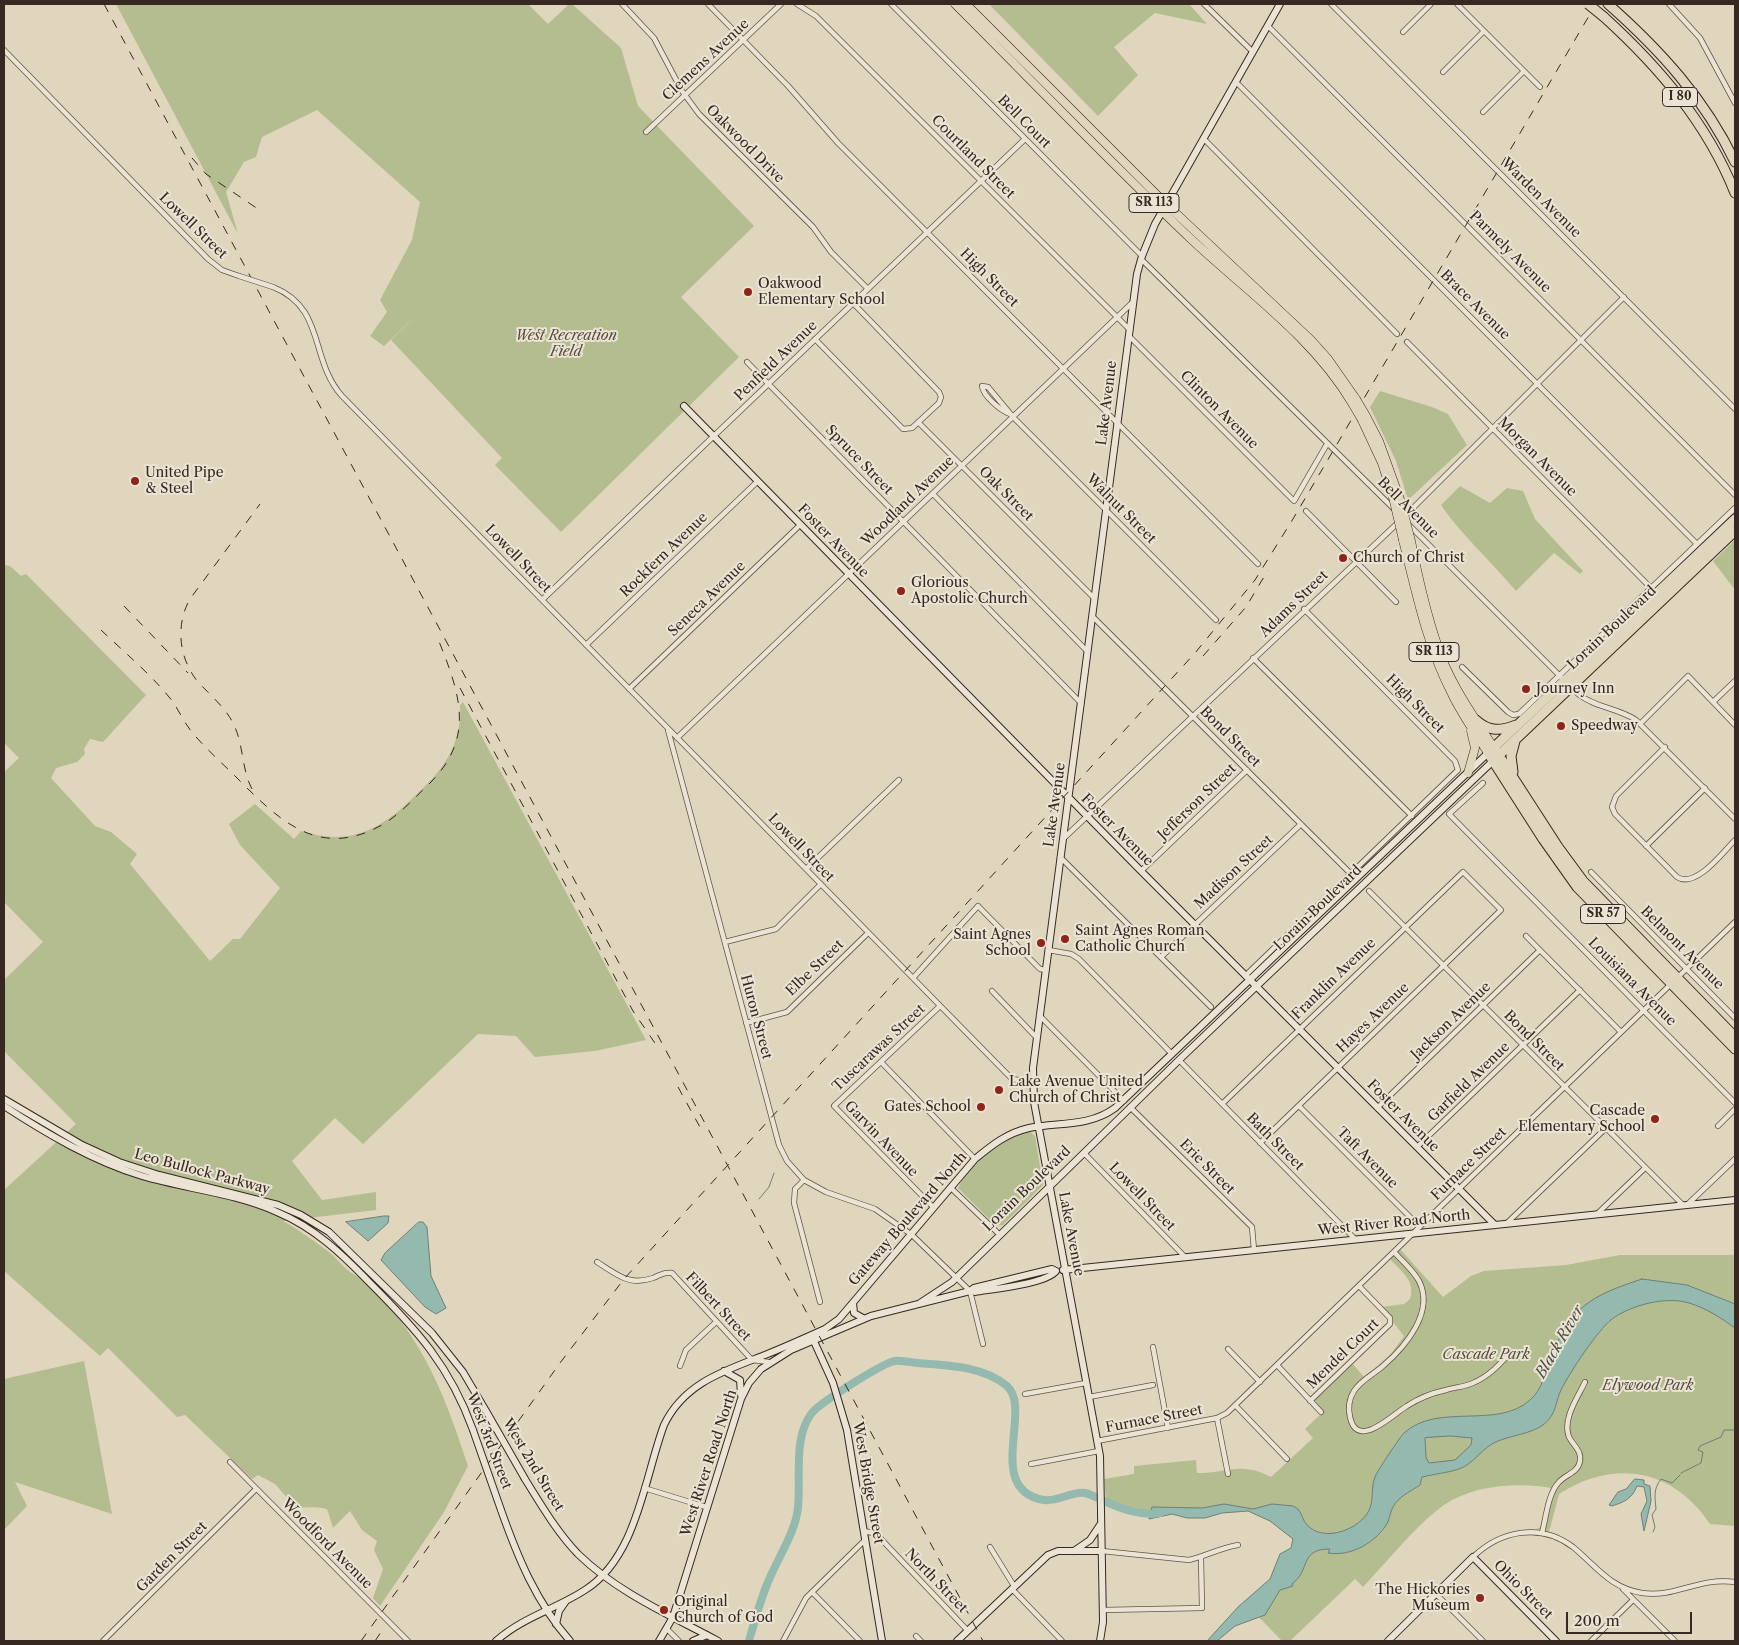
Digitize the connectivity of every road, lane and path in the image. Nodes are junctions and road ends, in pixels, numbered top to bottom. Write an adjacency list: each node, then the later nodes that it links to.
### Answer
1 (622, 4): 26 (street, Oakwood Drive)
2 (708, 4): 19 (street, High Street)
3 (781, 4): 19 (street, Clemens Avenue)
4 (797, 4): 33 (street, Courtland Street)
5 (891, 4): 30 (street, Bell Court)
6 (955, 4): 35 (main road, SR 113)
7 (966, 4): 35 (main road, SR 113)
8 (1204, 4): 21 (street)
9 (1280, 4): 16 (street, Lake Avenue)
10 (1331, 4): 39 (street, Warden Avenue)
11 (1431, 4): 18 (street)
12 (1457, 4): 17 (street)
13 (1588, 4): 34 (highway, I 80, bridge)
14 (1669, 4): 27 (street)
15 (1609, 5): 32 (highway, I 80)
16 (1268, 26): 21 (street, Lake Avenue); 46 (street, Parmely Avenue)
17 (1484, 31): 22 (street); 23 (street)
18 (1403, 32)
19 (743, 40): 26 (street, Clemens Avenue); 36 (street, High Street)
20 (4, 50): 80 (street, Lowell Street, bridge)
21 (1253, 52): 24 (street, Lake Avenue)
22 (1524, 71): 25 (street); 28 (street)
23 (1443, 72)
24 (1236, 82): 31 (street, Lake Avenue); 51 (street, Brace Avenue)
25 (1540, 87)
26 (684, 95): 29 (street, Clemens Avenue); 38 (street, Oakwood Drive)
27 (1735, 103)
28 (1483, 112)
29 (646, 132)
30 (1025, 139): 33 (street, Penfield Avenue); 37 (street, Bell Court)
31 (1204, 139): 35 (street, Lake Avenue); 44 (street)
32 (1735, 162)
33 (981, 181): 36 (street, Penfield Avenue); 42 (street, Courtland Street)
34 (1735, 193)
35 (1164, 208): 37 (street, Lake Avenue); 55 (main road, SR 113, bridge)
36 (927, 232): 38 (street, Penfield Avenue); 49 (street, High Street)
37 (1141, 258): 40 (street, Lake Avenue); 60 (street, Bell Avenue)
38 (868, 289): 41 (street, Penfield Avenue)
39 (1624, 297): 46 (street, Adams Street); 53 (street, Warden Avenue)
40 (1133, 302): 42 (street, Woodland Avenue); 43 (street, Lake Avenue)
41 (853, 303): 45 (street, Penfield Avenue); 56 (street)
42 (1117, 317): 43 (street, Courtland Street); 49 (street, Woodland Avenue)
43 (1129, 333): 57 (street, Lake Avenue); 60 (street, Clinton Avenue)
44 (1397, 334)
45 (815, 339): 50 (street, Penfield Avenue); 56 (street)
46 (1581, 340): 51 (street, Adams Street); 64 (street, Parmely Avenue)
47 (1407, 342): 58 (street, Morgan Avenue)
48 (747, 362): 50 (street, Spruce Street)
49 (1063, 369): 54 (street, Woodland Avenue); 57 (street, High Street)
50 (768, 383): 59 (street, Penfield Avenue); 70 (street, Spruce Street)
51 (1538, 384): 58 (street, Adams Street); 74 (street, Brace Avenue)
52 (684, 406): 59 (street, Foster Avenue)
53 (1735, 409)
54 (1012, 415): 54 (street, Walnut Street); 61 (street, Woodland Avenue); 66 (street, Walnut Street)
55 (1364, 418): 73 (main road, SR 113, bridge); 73 (main road, SR 113, bridge)
56 (918, 422): 61 (street, Oak Street)
57 (1117, 423): 66 (street, Lake Avenue); 76 (street, High Street)
58 (1492, 428): 68 (street, Adams Street); 78 (street, Morgan Avenue)
59 (714, 436): 62 (street, Foster Avenue); 80 (street, Penfield Avenue)
60 (1327, 444): 68 (street, Bell Avenue)
61 (962, 466): 63 (street, Woodland Avenue); 79 (street, Oak Street)
62 (758, 481): 71 (street, Foster Avenue); 85 (street, Rockfern Avenue)
63 (933, 494): 70 (street, Woodland Avenue); 86 (street)
64 (1735, 495)
65 (1735, 508): 74 (street, Lorain Boulevard)
66 (1106, 510): 79 (street, Lake Avenue); 84 (street, Walnut Street)
67 (1306, 511): 75 (street)
68 (1403, 518): 75 (street, Adams Street); 89 (street, Bell Avenue)
69 (1735, 519): 89 (highway, Lorain Boulevard / SR 57)
70 (903, 522): 77 (street, Woodland Avenue); 93 (street, Spruce Street)
71 (800, 525): 77 (street, Foster Avenue); 91 (street, Seneca Avenue)
72 (1735, 530): 89 (highway, Lorain Boulevard / SR 57)
73 (1407, 541): 95 (main road, SR 113); 96 (main road, SR 113)
74 (1697, 544): 78 (street, Lorain Boulevard)
75 (1355, 561): 81 (street); 82 (street, Adams Street)
76 (1258, 564)
77 (848, 574): 102 (street, Woodland Avenue); 111 (street, Foster Avenue)
78 (1651, 588): 89 (street, Lorain Boulevard)
79 (1094, 598): 83 (street, Lake Avenue)
80 (542, 600): 85 (street, Lowell Street)
81 (1396, 602)
82 (1304, 609): 87 (street, Adams Street); 113 (street, High Street)
83 (1092, 616): 86 (street, Lake Avenue); 94 (street, Bond Street)
84 (1216, 620)
85 (586, 645): 91 (street, Lowell Street)
86 (1086, 650): 93 (street, Lake Avenue)
87 (1253, 658): 94 (street, Adams Street); 113 (street)
88 (1462, 667): 89 (street, Lorain Boulevard)
89 (1565, 681): 97 (street, Bell Avenue); 98 (highway, Lorain Boulevard / SR 57); 101 (highway, Lorain Boulevard / SR 57)
90 (1735, 681): 92 (street)
91 (629, 689): 100 (street, Lowell Street)
92 (1713, 702): 97 (street); 99 (street)
93 (1081, 703): 111 (street, Lake Avenue)
94 (1192, 716): 105 (street, Bond Street); 112 (street, Adams Street)
95 (1466, 718): 104 (main road, SR 113); 106 (main road)
96 (1476, 720): 98 (highway); 104 (main road, SR 113)
97 (1640, 723): 103 (street, Bell Avenue)
98 (1519, 724): 104 (highway, Lorain Boulevard / SR 57)
99 (1735, 725)
100 (668, 729): 102 (street, Lowell Street); 132 (street, Huron Street)
101 (1520, 735): 104 (highway, Lorain Boulevard); 108 (highway, SR 57)
102 (677, 738): 120 (street, Lowell Street)
103 (1665, 747): 110 (street, Bell Avenue); 118 (street)
104 (1494, 754): 106 (street, Lorain Boulevard); 108 (highway, SR 113); 141 (highway, SR 57); 142 (street, Lorain Boulevard)
105 (1247, 770): 115 (street, Bond Street); 121 (street, Jefferson Street)
106 (1468, 773): 140 (street, Lorain Boulevard)
107 (899, 780): 120 (street)
108 (1515, 780): 141 (highway, SR 57)
109 (1483, 783): 148 (street, Louisiana Avenue)
110 (1705, 788): 114 (street, Bell Avenue); 118 (street)
111 (1068, 798): 112 (street, Foster Avenue); 116 (street, Lake Avenue)
112 (1086, 816): 116 (street, Adams Street); 121 (street, Foster Avenue)
113 (1412, 816): 124 (street, Lorain Boulevard)
114 (1735, 819)
115 (1301, 824): 124 (street, Bond Street); 128 (street, Madison Street)
116 (1062, 839): 119 (street, Lake Avenue)
117 (1735, 840): 118 (street)
118 (1646, 846)
119 (1060, 857): 133 (street, Lake Avenue); 135 (street)
120 (806, 869): 125 (street, Lowell Street)
121 (1141, 871): 128 (street, Foster Avenue)
122 (1464, 872): 129 (street, Franklin Avenue); 136 (street, Hayes Avenue)
123 (1591, 872): 137 (street, Belmont Avenue)
124 (1351, 874): 140 (street, Lorain Boulevard)
125 (821, 884): 130 (street, Lowell Street); 132 (street)
126 (1369, 892): 129 (street, Bond Street)
127 (1735, 922): 137 (street, Furnace Street)
128 (1194, 925): 135 (street, Madison Street); 140 (street, Foster Avenue)
129 (1404, 927): 136 (street, Bond Street); 152 (street, Franklin Avenue)
130 (868, 933): 139 (street, Lowell Street); 151 (street, Elbe Street)
131 (1526, 936): 134 (street)
132 (725, 942): 151 (street, Huron Street)
133 (1048, 950): 138 (street, Lake Avenue); 158 (street)
134 (1540, 950): 143 (street); 146 (street, Jackson Avenue)
135 (1161, 957): 147 (street)
136 (1443, 966): 146 (street, Bond Street); 161 (street, Hayes Avenue)
137 (1687, 969): 141 (street, Furnace Street); 150 (street, Belmont Avenue)
138 (1046, 970): 139 (street); 149 (street, Lake Avenue)
139 (912, 978): 145 (street, Lowell Street)
140 (1247, 978): 142 (street, Foster Avenue); 158 (street, Lorain Boulevard)
141 (1674, 981): 148 (street, Furnace Street); 155 (highway, SR 57); 157 (highway, SR 57)
142 (1256, 986): 152 (street, Foster Avenue); 159 (street, Lorain Boulevard)
143 (1580, 990): 153 (street); 156 (street, Garfield Avenue)
144 (992, 992): 154 (street)
145 (940, 1006): 160 (street, Tuscarawas Street); 162 (street, Lowell Street)
146 (1483, 1006): 156 (street, Bond Street); 172 (street, Jackson Avenue)
147 (1211, 1007)
148 (1644, 1010): 153 (street, Furnace Street); 166 (street, Louisiana Avenue)
149 (1039, 1015): 154 (street, Lake Avenue); 165 (street)
150 (1735, 1018)
151 (746, 1023): 184 (street, Huron Street)
152 (1299, 1029): 161 (street, Foster Avenue); 167 (street, Franklin Avenue)
153 (1621, 1032): 163 (street, Furnace Street)
154 (1036, 1037): 162 (street, Lake Avenue)
155 (1735, 1037)
156 (1523, 1045): 163 (street, Bond Street); 179 (street, Garfield Avenue)
157 (1735, 1049)
158 (1172, 1054): 165 (street, Lorain Boulevard)
159 (1179, 1060): 167 (street, Bath Street); 171 (street, Lorain Boulevard)
160 (880, 1062): 169 (street, Tuscarawas Street); 182 (street)
161 (1338, 1068): 170 (street, Hayes Avenue); 172 (street, Foster Avenue)
162 (1032, 1082): 176 (street, Lake Avenue)
163 (1564, 1087): 177 (street, Bond Street); 187 (street, Furnace Street)
164 (4, 1099): 202 (street, Leo Bullock Parkway)
165 (1124, 1101): 174 (street, Lorain Boulevard)
166 (1735, 1103)
167 (1222, 1104): 178 (street, Bath Street)
168 (4, 1106): 204 (street, Leo Bullock Parkway)
169 (834, 1106): 190 (street, Garvin Avenue)
170 (1299, 1106): 178 (street, Hayes Avenue); 194 (street, Taft Avenue)
171 (1130, 1107): 180 (street, Lorain Boulevard); 199 (street, Erie Street)
172 (1377, 1108): 179 (street, Foster Avenue)
173 (1735, 1109): 175 (street)
174 (1093, 1119): 176 (street, Gateway Boulevard North)
175 (1718, 1126)
176 (1039, 1127): 182 (street, Gateway Boulevard North); 185 (street, Lake Avenue)
177 (1606, 1128): 183 (street, Bond Street); 192 (street)
178 (1260, 1143): 198 (street, Bath Street)
179 (1417, 1148): 187 (street, Foster Avenue)
180 (1084, 1153): 185 (street, Lorain Boulevard); 201 (street, Lowell Street)
181 (1735, 1158): 189 (street)
182 (976, 1159): 186 (street, Gateway Boulevard North)
183 (1645, 1168): 189 (street, Bond Street); 191 (street)
184 (804, 1180): 196 (street, Huron Street); 209 (street)
185 (1050, 1187): 197 (street, Lorain Boulevard); 205 (street, Lake Avenue)
186 (951, 1188): 190 (street, Gateway Boulevard North); 197 (street)
187 (1459, 1189): 193 (street, Foster Avenue); 194 (street, Furnace Street)
188 (1735, 1200): 189 (street, West River Road North)
189 (1685, 1205): 191 (street, West River Road North)
190 (934, 1208): 196 (street, Gateway Boulevard North)
191 (1597, 1214): 192 (street, West River Road North)
192 (1507, 1224): 193 (street, West River Road North)
193 (1495, 1225): 195 (street, West River Road North)
194 (1420, 1227): 195 (street, Furnace Street)
195 (1414, 1232): 198 (street, West River Road North); 200 (street, Furnace Street)
196 (912, 1235): 206 (street, Huron Street); 210 (street, Gateway Boulevard North)
197 (1000, 1235): 206 (street, Lorain Boulevard)
198 (1355, 1239): 199 (street, West River Road North)
199 (1254, 1250): 201 (street, West River Road North)
200 (1394, 1252): 207 (street, Furnace Street); 218 (street)
201 (1185, 1257): 205 (street, West River Road North)
202 (362, 1262): 255 (street, West 2nd Street, bridge)
203 (597, 1262): 213 (street, Filbert Street)
204 (356, 1268): 263 (street, West 3rd Street, bridge)
205 (1065, 1269): 208 (street, West River Road North); 226 (street, Lake Avenue)
206 (956, 1278): 208 (street, Huron Street); 211 (street, Lorain Boulevard)
207 (1359, 1286): 221 (street, Furnace Street); 231 (street, Mendel Court)
208 (971, 1291): 211 (street, West River Road North); 215 (street)
209 (820, 1302)
210 (853, 1303): 212 (street); 214 (street, Gateway Boulevard North)
211 (920, 1303): 212 (street, West River Road North)
212 (864, 1319): 214 (street, West River Road North)
213 (716, 1322): 219 (street, Filbert Street); 222 (street)
214 (813, 1337): 219 (street, Gateway Boulevard North); 220 (street, West River Road North); 246 (street, West Bridge Street)
215 (983, 1344)
216 (1154, 1347): 235 (street)
217 (1228, 1349): 224 (street)
218 (1510, 1354)
219 (752, 1360): 220 (street, Filbert Street); 223 (street, Gateway Boulevard North)
220 (769, 1362): 230 (street, West River Road North)
221 (1277, 1365): 224 (street, Furnace Street); 231 (street)
222 (680, 1366)
223 (724, 1371): 230 (street); 242 (street, Gateway Boulevard North)
224 (1260, 1382): 232 (street, Furnace Street)
225 (1585, 1382): 247 (street)
226 (1086, 1383): 228 (street); 229 (street, Lake Avenue)
227 (1153, 1386): 229 (street)
228 (1025, 1394)
229 (1089, 1397): 236 (street, Lake Avenue)
230 (741, 1399): 244 (street, West River Road North)
231 (1310, 1401): 233 (street)
232 (1235, 1405): 234 (street, Furnace Street); 238 (street)
233 (1321, 1412)
234 (1217, 1418): 235 (street, Furnace Street); 241 (street)
235 (1168, 1428): 236 (street, Furnace Street)
236 (1097, 1441): 237 (street, Lake Avenue)
237 (1099, 1451): 240 (street); 245 (street, Lake Avenue)
238 (1287, 1459)
239 (230, 1462): 243 (street, Woodford Avenue)
240 (1031, 1464)
241 (1228, 1474)
242 (644, 1488): 244 (street); 255 (street, Gateway Boulevard North)
243 (256, 1489): 271 (street, Garden Street); 272 (street, Woodford Avenue)
244 (706, 1507): 265 (street, West River Road North)
245 (1102, 1522): 251 (street); 252 (street, Lake Avenue)
246 (864, 1531): 248 (street, West Bridge Street); 268 (street, North Street)
247 (1542, 1533): 253 (street); 257 (street)
248 (865, 1540): 259 (street); 281 (street, West Bridge Street)
249 (1238, 1545): 254 (street)
250 (990, 1548): 258 (street)
251 (1073, 1551): 252 (street); 258 (street)
252 (1102, 1551): 254 (street); 264 (street, Lake Avenue)
253 (1473, 1557): 260 (street); 288 (street, Ohio Street)
254 (1201, 1558): 264 (street)
255 (604, 1576): 261 (street, Gateway Boulevard North); 265 (street, West 2nd Street)
256 (1735, 1582): 257 (street)
257 (1620, 1586): 262 (street)
258 (1013, 1588): 268 (street); 284 (street)
259 (812, 1592): 279 (street); 280 (street)
260 (1436, 1594): 286 (street); 287 (street)
261 (566, 1600): 263 (street, Gateway Boulevard North); 266 (street)
262 (1633, 1600): 289 (street); 290 (street)
263 (546, 1609): 266 (street, West 3rd Street); 273 (street, Gateway Boulevard North)
264 (1103, 1610): 285 (street, Lake Avenue)
265 (673, 1617): 267 (street, West River Road North); 269 (street, West 2nd Street)
266 (556, 1624): 274 (street, West 3rd Street)
267 (667, 1629): 275 (street, West River Road North); 276 (street)
268 (968, 1631): 283 (street)
269 (707, 1635): 277 (street); 278 (street, West 2nd Street)
270 (916, 1636): 282 (street)
271 (102, 1641)
272 (408, 1641)
273 (496, 1641)
274 (570, 1641)
275 (659, 1641)
276 (679, 1641)
277 (693, 1641)
278 (718, 1641)
279 (784, 1641)
280 (860, 1641)
281 (882, 1641)
282 (921, 1641)
283 (957, 1641)
284 (1062, 1641)
285 (1100, 1641)
286 (1388, 1641)
287 (1483, 1641)
288 (1556, 1641)
289 (1591, 1641)
290 (1675, 1641)

